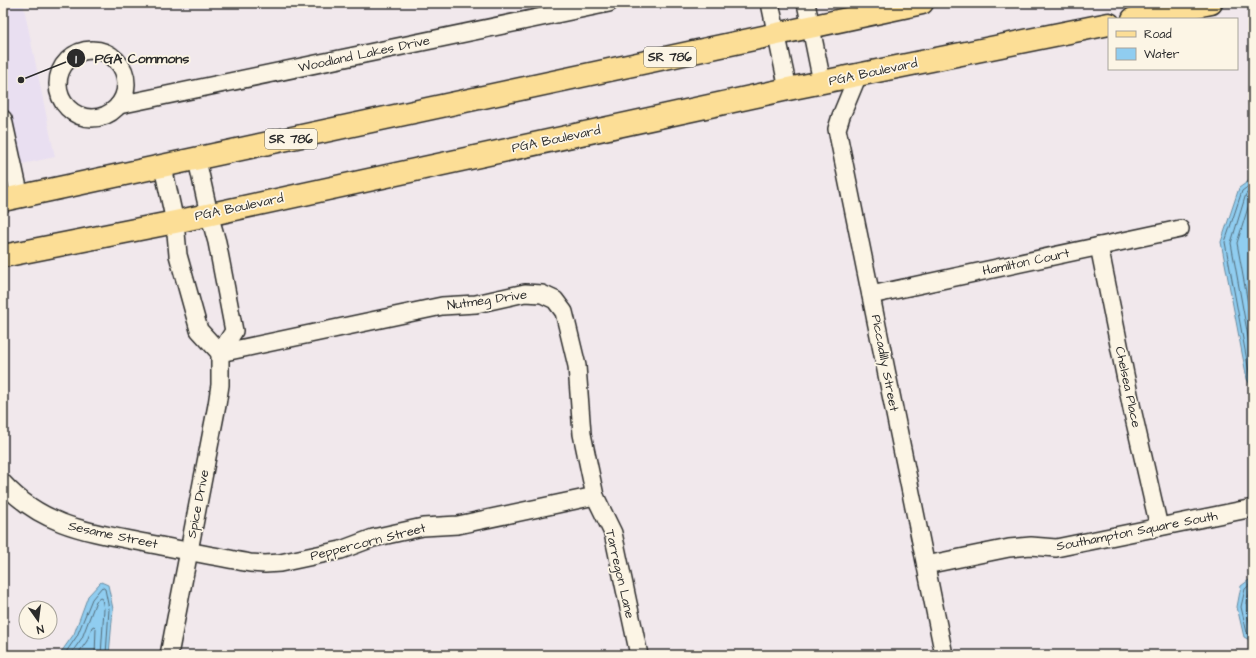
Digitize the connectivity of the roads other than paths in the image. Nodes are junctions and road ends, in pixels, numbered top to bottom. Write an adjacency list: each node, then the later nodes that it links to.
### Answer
1 (609, 3): 13 (street, Woodland Lakes Drive)
2 (770, 3): 9 (street)
3 (806, 3): 8 (street)
4 (922, 3): 8 (main road, SR 786)
5 (1211, 3): 6 (main road)
6 (1138, 18)
7 (1108, 24): 10 (main road, PGA Boulevard)
8 (811, 27): 9 (main road, SR 786); 11 (street)
9 (776, 34): 12 (street); 15 (main road, SR 786)
10 (858, 75): 11 (main road, PGA Boulevard); 23 (street, Piccadilly Street)
11 (822, 82): 12 (main road, PGA Boulevard)
12 (788, 90): 18 (main road, PGA Boulevard)
13 (119, 105): 13 (street, Woodland Lakes Drive)
14 (3, 119): 17 (street)
15 (197, 160): 16 (main road, SR 786); 18 (street)
16 (163, 167): 17 (main road, SR 786); 19 (street)
17 (11, 199)
18 (209, 214): 19 (main road, PGA Boulevard); 24 (street)
19 (175, 222): 22 (main road, PGA Boulevard); 24 (street)
20 (1180, 229): 21 (street, Hamilton Court)
21 (1099, 246): 23 (street, Hamilton Court); 28 (street, Chelsea Place)
22 (3, 256)
23 (871, 295): 30 (street, Piccadilly Street)
24 (220, 353): 26 (street, Nutmeg Drive); 29 (street, Spice Drive)
25 (3, 483): 29 (street, Sesame Street)
26 (595, 496): 29 (street, Peppercorn Street); 32 (street, Tarregon Lane)
27 (1253, 508): 28 (street, Southampton Square South)
28 (1159, 527): 30 (street, Southampton Square South)
29 (188, 551): 31 (street, Spice Drive)
30 (926, 565): 33 (street, Piccadilly Street)
31 (169, 655)
32 (638, 655)
33 (944, 655)

